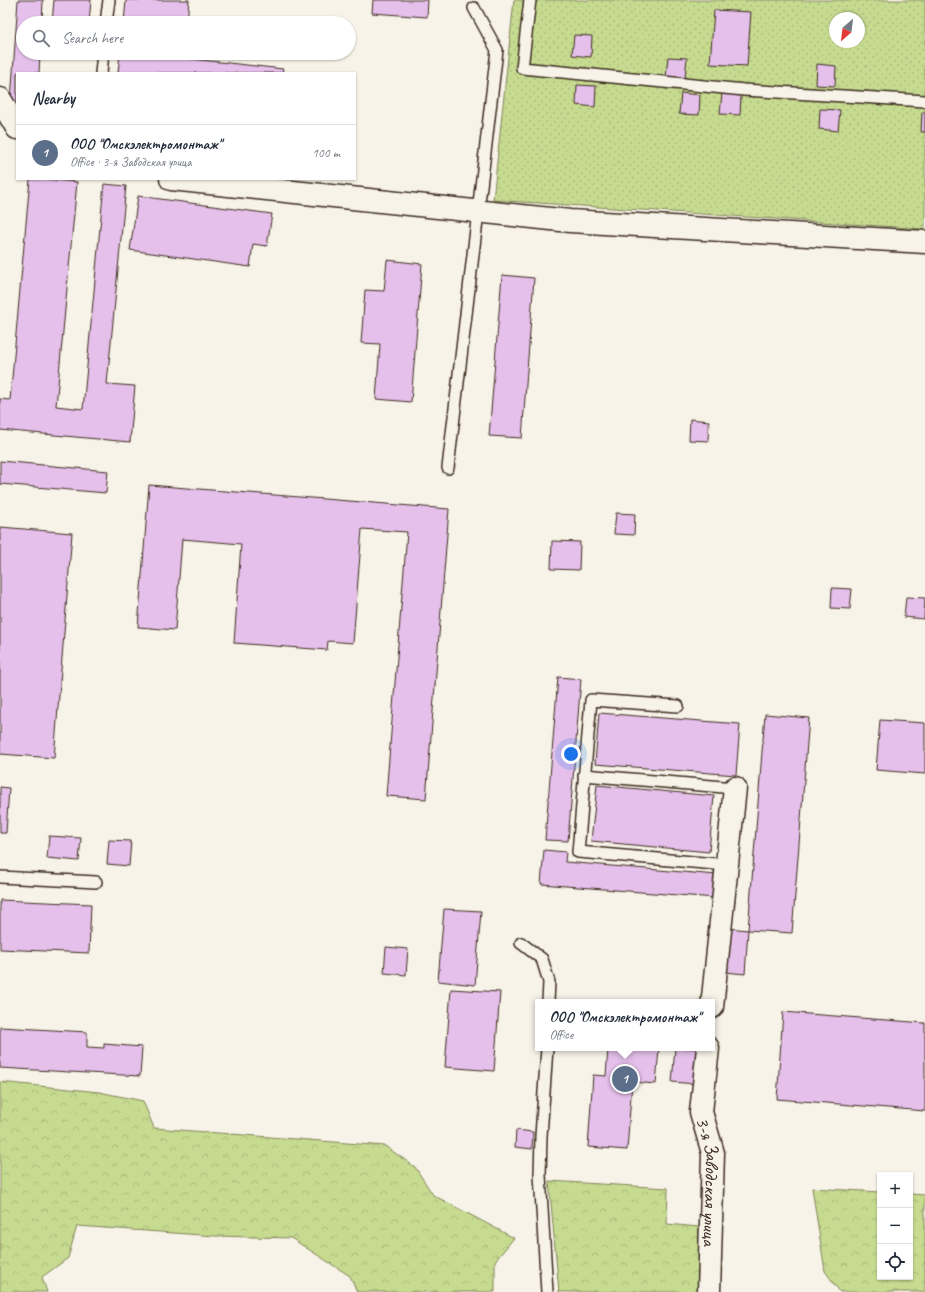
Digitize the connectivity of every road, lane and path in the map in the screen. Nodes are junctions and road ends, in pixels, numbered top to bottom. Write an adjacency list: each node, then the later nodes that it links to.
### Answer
1 (109, 0): 4 (lane)
2 (530, 0): 8 (lane)
3 (474, 8): 12 (lane)
4 (107, 16)
5 (102, 60): 6 (lane)
6 (101, 72)
7 (0, 99): 9 (street)
8 (925, 101)
9 (16, 126)
10 (189, 180): 11 (street)
11 (259, 184): 12 (street)
12 (478, 211): 13 (street); 14 (lane)
13 (925, 242)
14 (448, 468)
15 (678, 706): 16 (lane)
16 (584, 775): 17 (lane); 18 (lane)
17 (735, 788): 18 (street)
18 (727, 865): 23 (street)
19 (0, 876): 20 (lane)
20 (96, 882)
21 (521, 943): 22 (lane)
22 (548, 999)
23 (713, 999)
24 (547, 1051): 26 (lane)
25 (708, 1051): 27 (street, 3-я Заводская улица)
26 (547, 1292)
27 (709, 1292)

